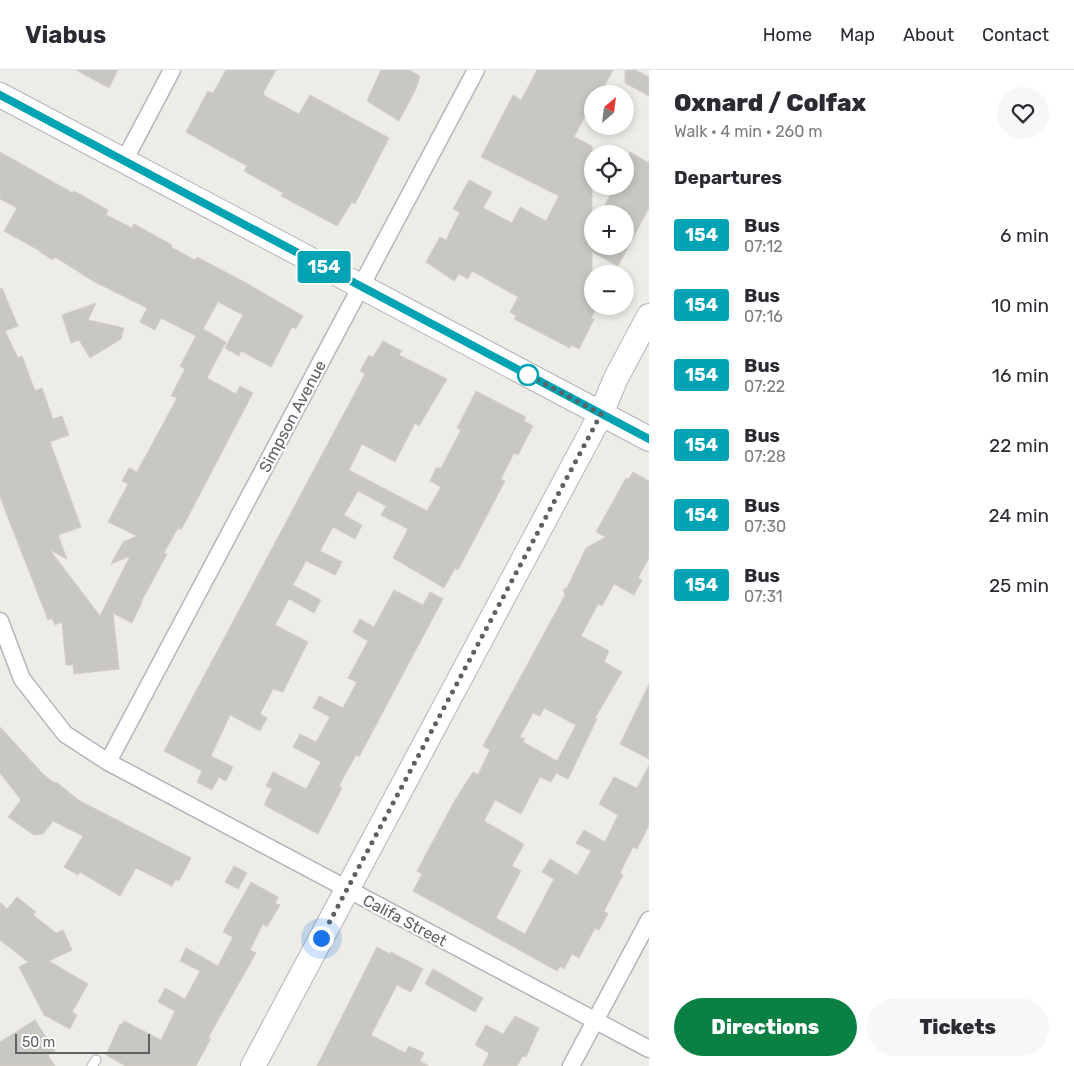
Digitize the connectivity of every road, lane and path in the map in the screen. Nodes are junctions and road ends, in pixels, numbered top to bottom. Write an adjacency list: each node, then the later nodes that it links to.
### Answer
1 (172, 70): 4 (street)
2 (476, 70): 5 (street, Simpson Avenue)
3 (0, 95): 4 (main road)
4 (124, 161): 5 (main road)
5 (361, 286): 7 (main road); 10 (street, Simpson Avenue)
6 (649, 316): 7 (main road)
7 (601, 414): 8 (main road); 11 (main road)
8 (649, 439)
9 (0, 621): 10 (street, Califa Street)
10 (108, 762): 11 (street, Califa Street)
11 (347, 889): 13 (street, Califa Street); 15 (main road)
12 (649, 920): 13 (street)
13 (595, 1021): 14 (street, Califa Street); 16 (street)
14 (649, 1050)
15 (253, 1066)
16 (571, 1066)

